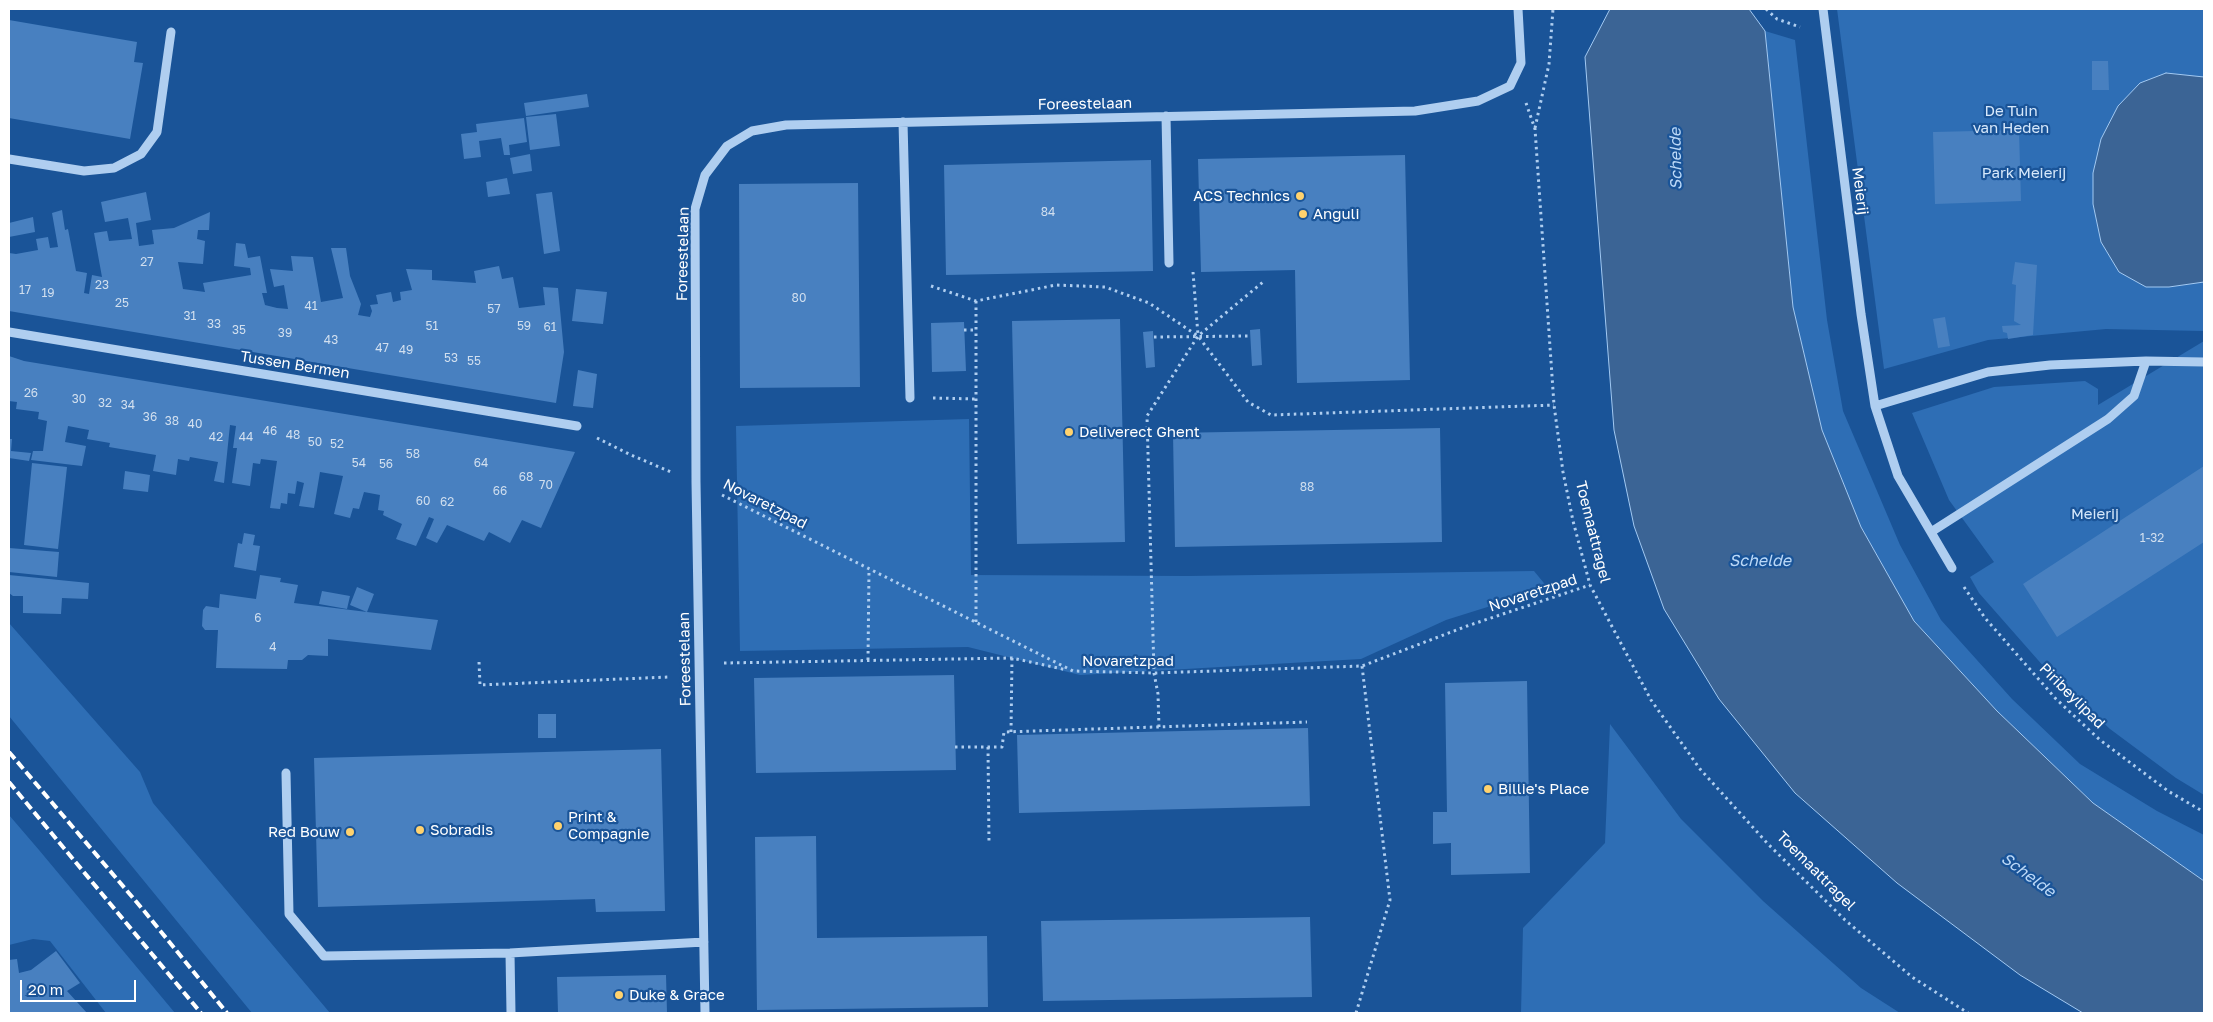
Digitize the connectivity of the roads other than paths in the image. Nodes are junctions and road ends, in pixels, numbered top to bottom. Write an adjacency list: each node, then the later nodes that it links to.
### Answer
1 (1518, 9): 4 (street, Foreestelaan)
2 (1824, 9): 12 (street, Meierij)
3 (171, 32): 6 (street)
4 (1166, 116): 5 (street, Foreestelaan); 7 (street)
5 (903, 122): 11 (street); 17 (street, Foreestelaan)
6 (9, 159)
7 (1169, 263)
8 (9, 332): 13 (street, Tussen Bermen)
9 (2146, 361): 10 (street); 12 (street); 14 (street)
10 (2204, 362)
11 (910, 398)
12 (1875, 406): 14 (street, Meierij)
13 (578, 426)
14 (1931, 532): 15 (street, Meierij)
15 (1952, 568)
16 (286, 773): 18 (street)
17 (704, 942): 18 (street); 20 (street, Foreestelaan)
18 (510, 953): 19 (street)
19 (511, 1013)
20 (705, 1013)

